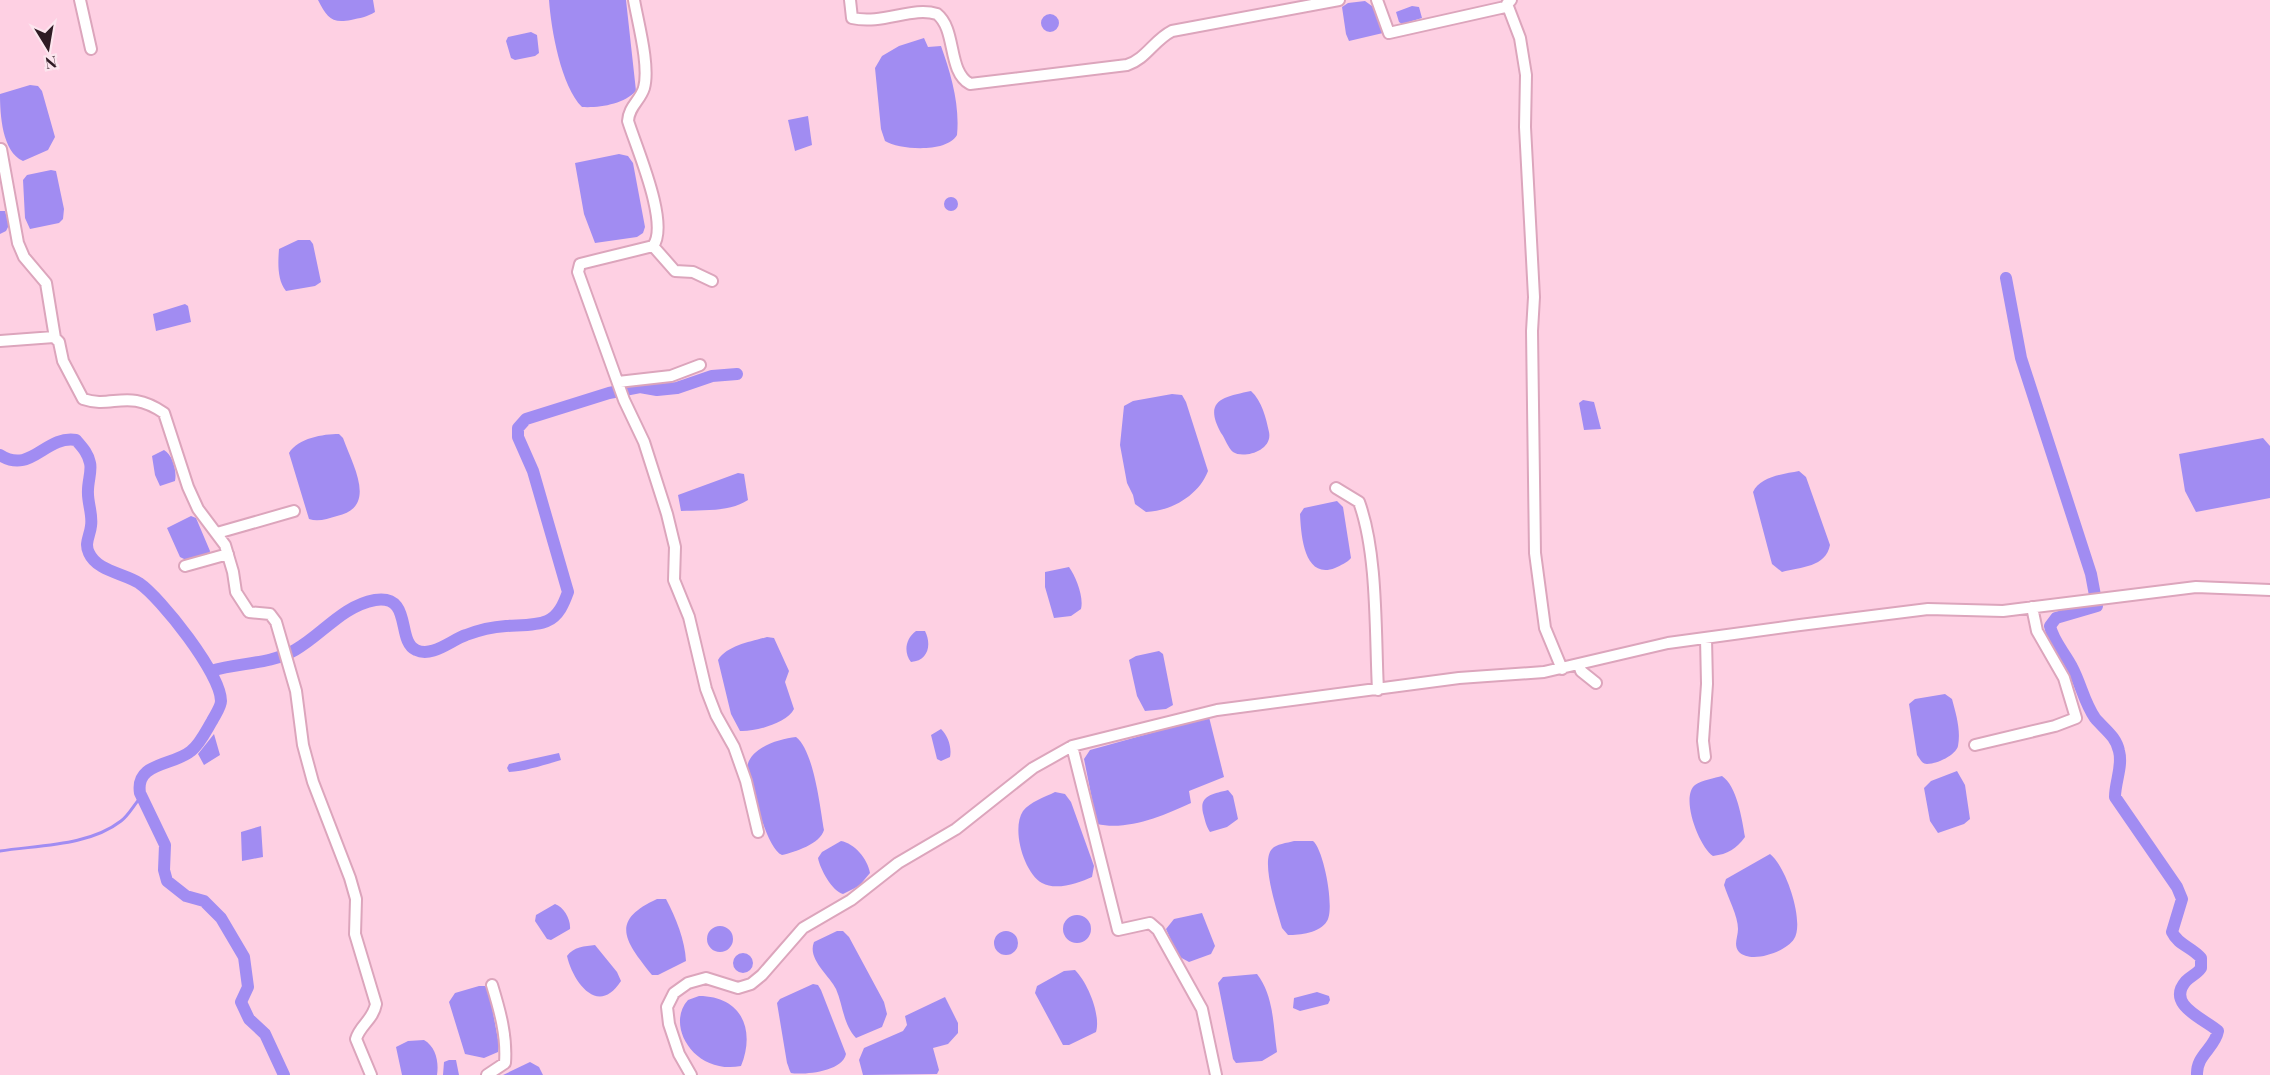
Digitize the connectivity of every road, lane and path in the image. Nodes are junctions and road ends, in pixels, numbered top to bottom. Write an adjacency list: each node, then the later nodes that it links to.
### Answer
1 (80, 0): 7 (street)
2 (634, 0): 9 (street)
3 (850, 0): 4 (street)
4 (1339, 0)
5 (1377, 0): 6 (street)
6 (1509, 2): 24 (street)
7 (91, 49)
8 (1, 149): 11 (street)
9 (653, 246): 10 (street); 14 (street)
10 (712, 281)
11 (55, 338): 12 (street); 17 (street)
12 (0, 341)
13 (700, 364): 14 (street)
14 (619, 383): 30 (street)
15 (1336, 488): 26 (street)
16 (294, 512): 17 (street)
17 (217, 533): 18 (street)
18 (228, 554): 19 (street); 32 (street)
19 (185, 566)
20 (2270, 590): 21 (street)
21 (2032, 607): 22 (street); 27 (street)
22 (1706, 638): 23 (street); 29 (street)
23 (1579, 665): 24 (street); 25 (street)
24 (1562, 669): 26 (street)
25 (1596, 683)
26 (1378, 690): 28 (street)
27 (1975, 744)
28 (1072, 746): 34 (street); 35 (street)
29 (1705, 756)
30 (758, 832)
31 (492, 985): 33 (street)
32 (371, 1075)
33 (487, 1075)
34 (691, 1075)
35 (1216, 1075)

